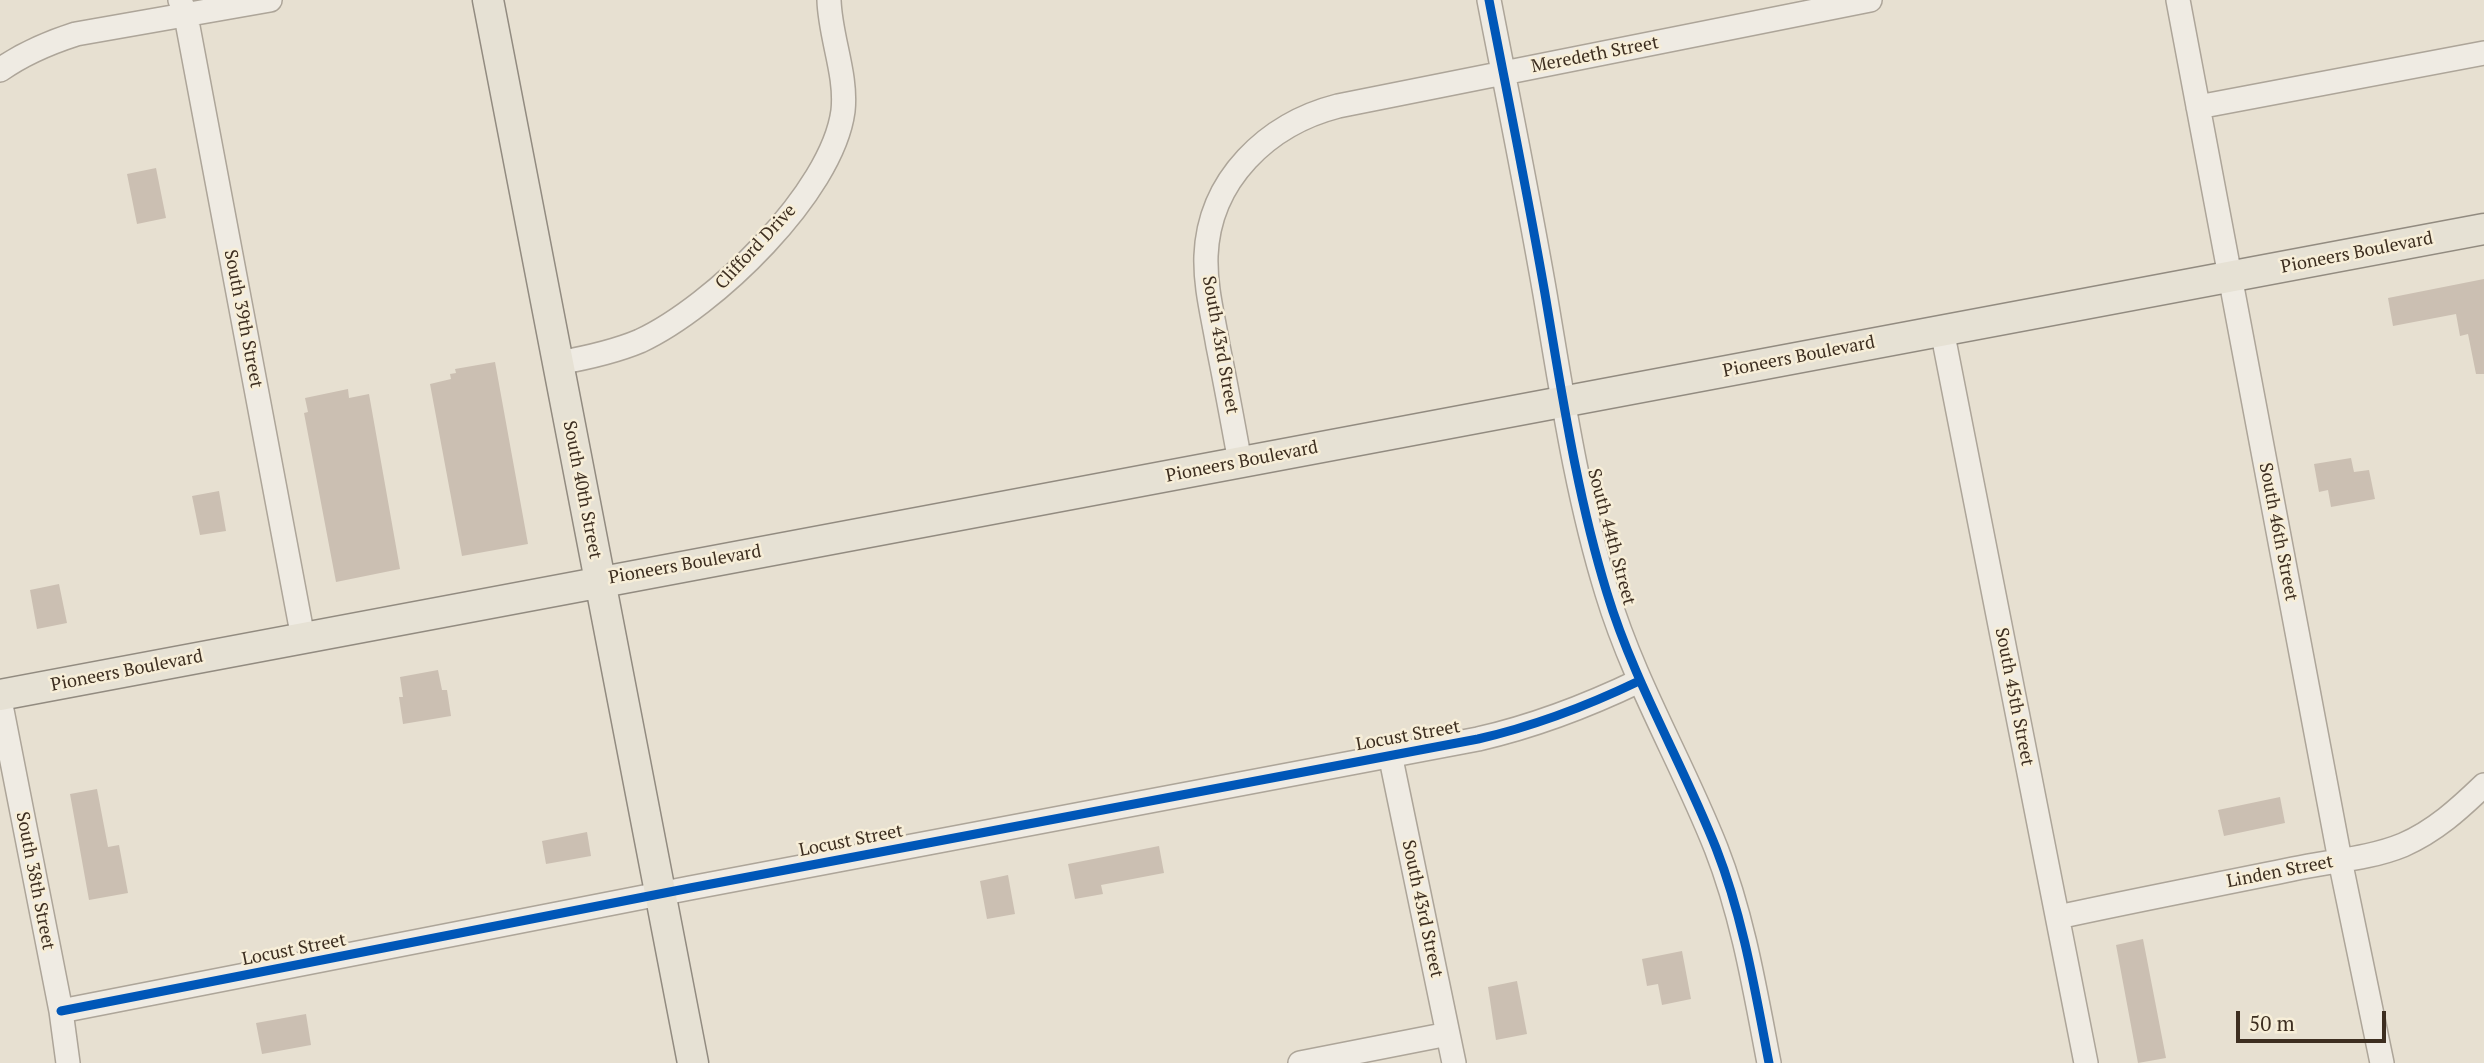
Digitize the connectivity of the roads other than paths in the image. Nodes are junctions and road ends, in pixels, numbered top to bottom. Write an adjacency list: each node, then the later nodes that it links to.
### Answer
1 (270, 0): 7 (street)
2 (488, 0): 16 (main road, South 40th Street)
3 (829, 0): 16 (street, Clifford Drive)
4 (1489, 0): 10 (street, South 44th Street)
5 (1870, 0): 10 (street, Meredeth Street)
6 (2178, 0): 11 (street, South 46th Street)
7 (183, 8): 9 (street); 20 (street, South 39th Street)
8 (2484, 53): 11 (street)
9 (0, 70)
10 (1503, 73): 12 (street, Meredeth Street); 17 (street, South 44th Street)
11 (2198, 107): 14 (street, South 46th Street)
12 (1250, 155): 18 (street, South 43rd Street)
13 (2484, 229): 14 (main road, Pioneers Boulevard)
14 (2230, 276): 15 (main road, Pioneers Boulevard); 26 (street, South 46th Street)
15 (1942, 330): 17 (main road, Pioneers Boulevard); 28 (street, South 45th Street)
16 (558, 363): 19 (main road, South 40th Street)
17 (1563, 402): 18 (main road, Pioneers Boulevard); 21 (street, South 44th Street)
18 (1240, 462): 19 (main road, Pioneers Boulevard)
19 (600, 581): 20 (main road, Pioneers Boulevard); 27 (main road, South 40th Street)
20 (303, 638): 22 (main road, Pioneers Boulevard)
21 (1639, 681): 24 (street, Locust Street); 35 (street, South 44th Street)
22 (0, 695)
23 (0, 700): 29 (street, South 38th Street)
24 (1390, 754): 27 (street, Locust Street); 30 (street, South 43rd Street)
25 (2484, 785): 26 (street, Linden Street)
26 (2340, 860): 28 (street, Linden Street); 37 (street, South 46th Street)
27 (660, 894): 29 (street, Locust Street); 32 (main road, South 40th Street)
28 (2057, 917): 36 (street, South 45th Street)
29 (61, 1011): 31 (street, South 38th Street)
30 (1448, 1034): 33 (street); 34 (street, South 43rd Street)
31 (68, 1063)
32 (693, 1063)
33 (1300, 1063)
34 (1454, 1063)
35 (1769, 1063)
36 (2086, 1063)
37 (2382, 1063)

